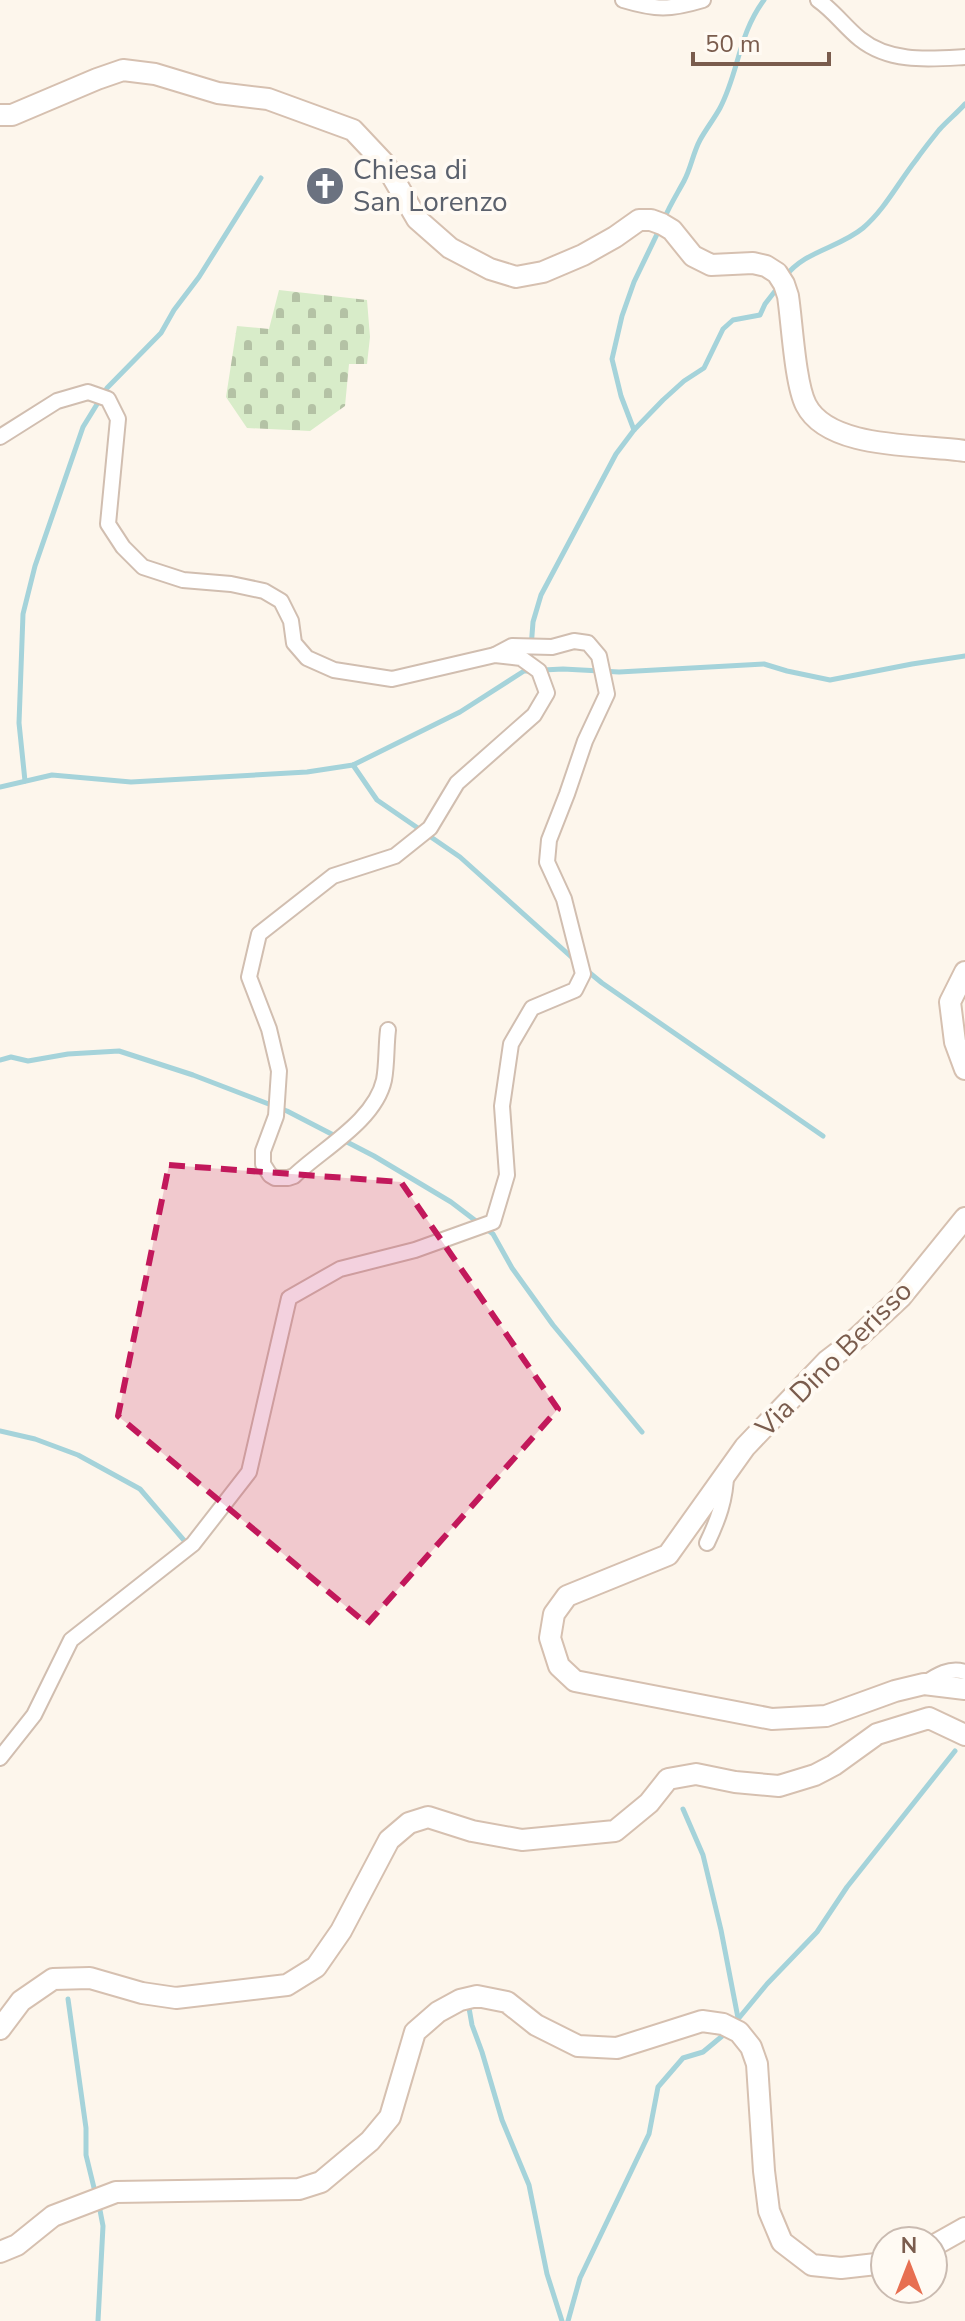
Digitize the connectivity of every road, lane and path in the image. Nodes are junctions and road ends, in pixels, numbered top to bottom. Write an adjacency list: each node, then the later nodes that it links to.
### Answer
1 (623, 0): 2 (street)
2 (703, 0)
3 (818, 0): 4 (street)
4 (965, 57)
5 (6, 115): 7 (street)
6 (0, 437): 8 (street)
7 (965, 451)
8 (495, 655): 10 (street); 19 (street)
9 (965, 972): 11 (street)
10 (388, 1030)
11 (965, 1069)
12 (965, 1218): 13 (street, Via Dino Berisso)
13 (726, 1473): 14 (street); 16 (street, Via Dino Berisso)
14 (707, 1543)
15 (965, 1672): 16 (street)
16 (924, 1684): 17 (street, Via Dino Berisso)
17 (965, 1689)
18 (965, 1735): 20 (street)
19 (0, 1758)
20 (0, 2029)
21 (0, 2252): 22 (street)
22 (869, 2265)

